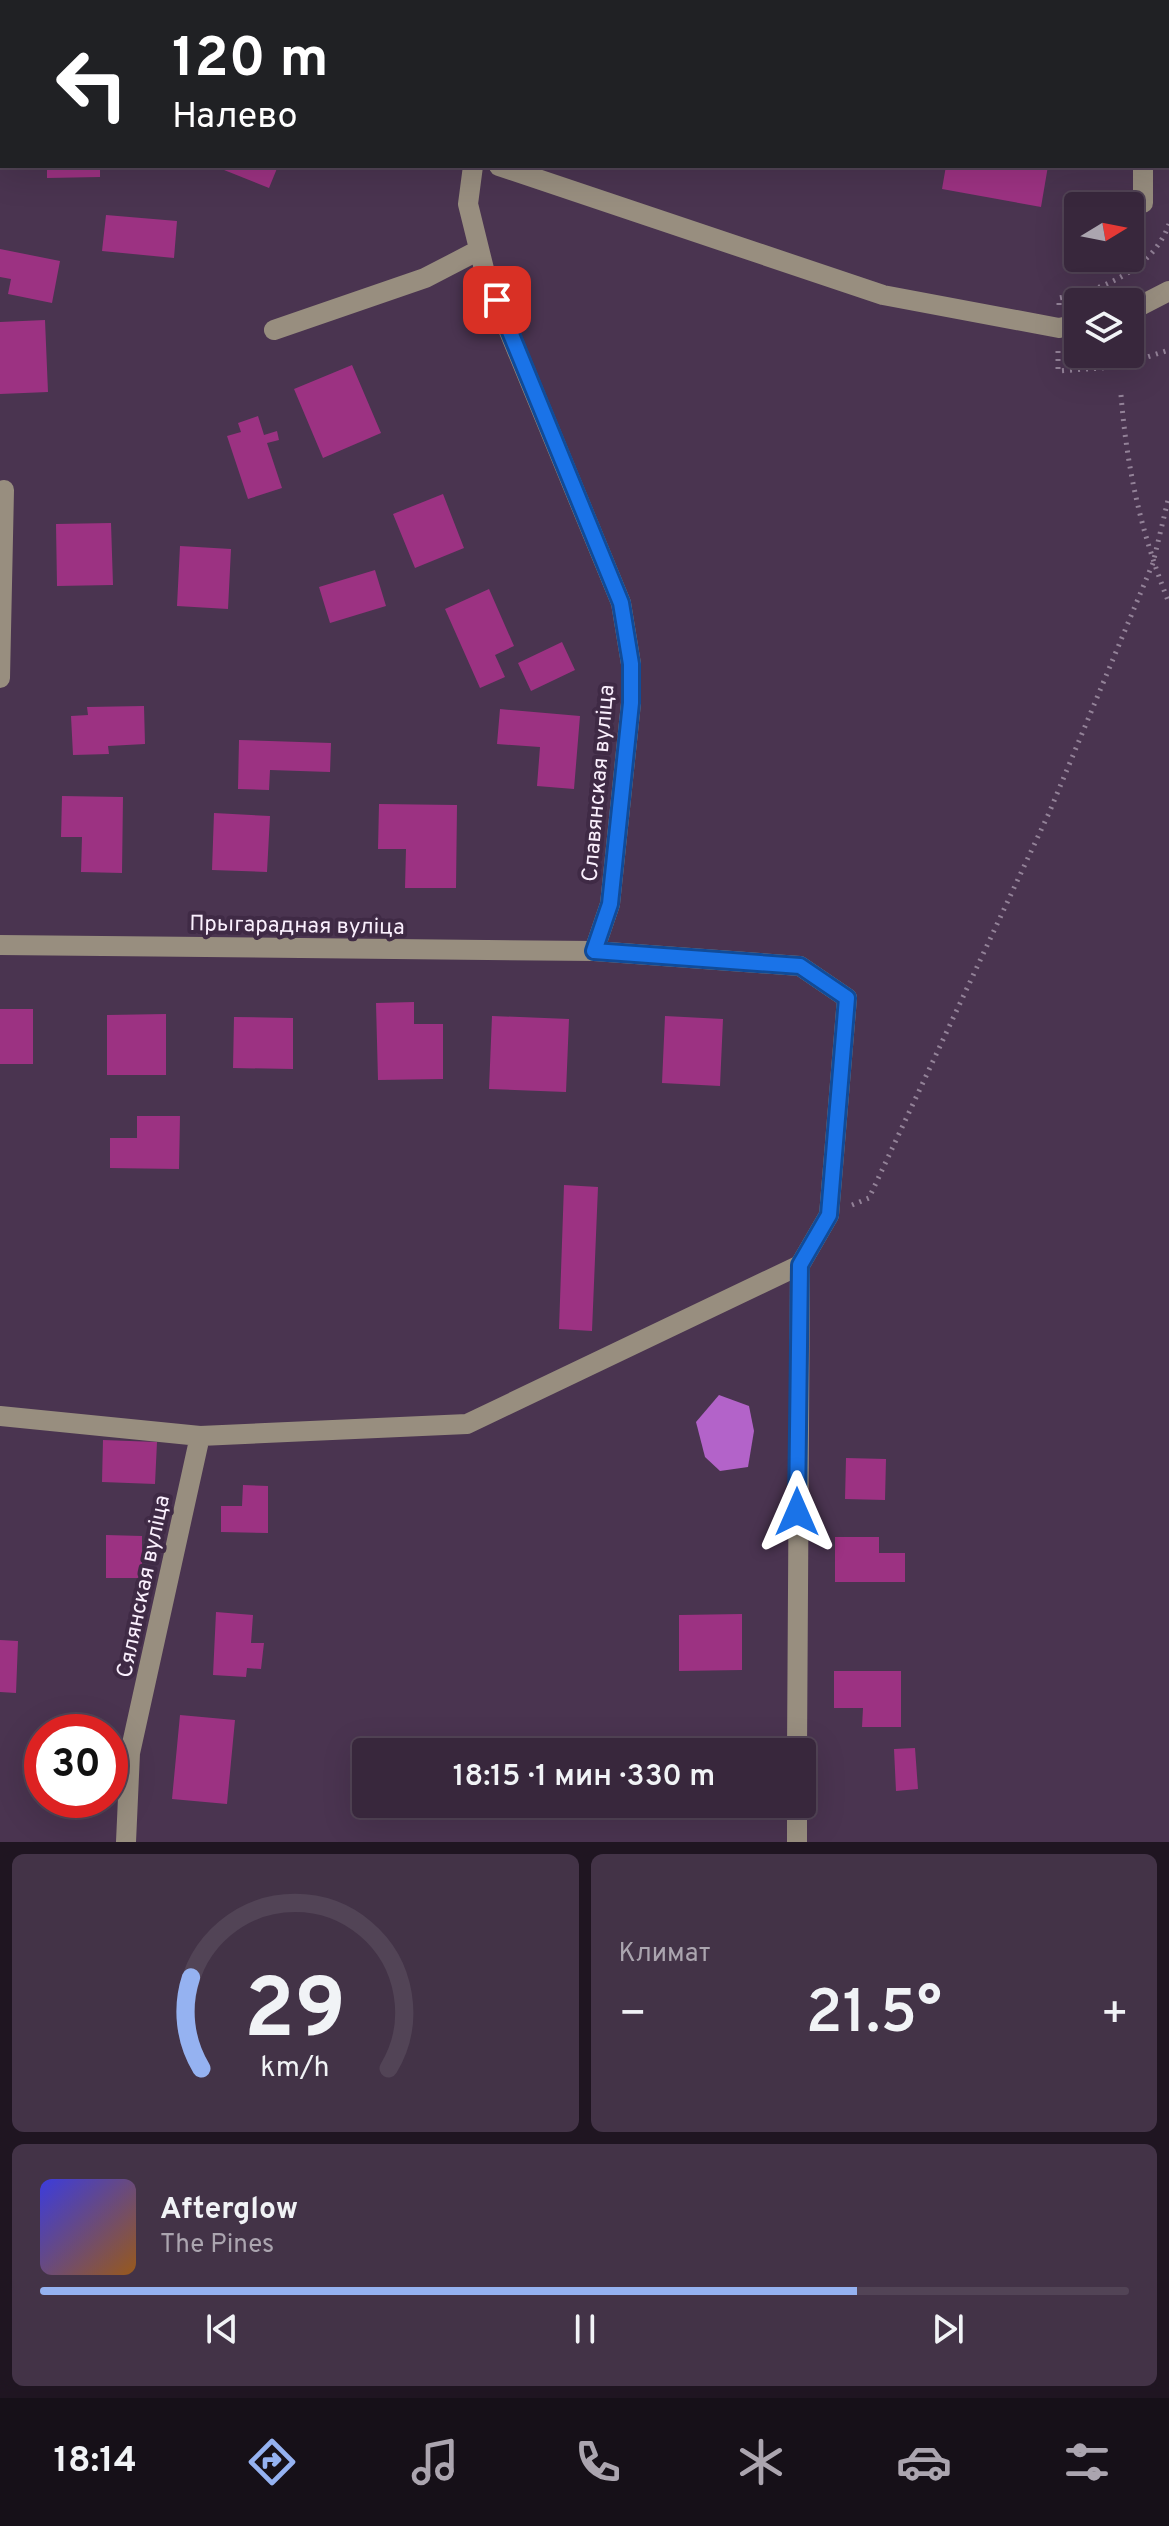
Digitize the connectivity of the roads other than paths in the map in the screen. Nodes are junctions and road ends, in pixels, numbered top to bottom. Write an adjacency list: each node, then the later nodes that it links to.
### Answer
1 (473, 168): 5 (street, Славянская вуліца)
2 (505, 168): 8 (street)
3 (1143, 168): 4 (street)
4 (1143, 192)
5 (479, 250): 9 (street); 13 (street, Славянская вуліца)
6 (1169, 291): 7 (street)
7 (1144, 304)
8 (1064, 327)
9 (274, 330)
10 (4, 490): 11 (street)
11 (0, 678)
12 (0, 945): 13 (street, Прыгарадная вуліца)
13 (594, 951): 14 (street, Прыгарадная вуліца)
14 (800, 1265): 16 (street); 17 (street)
15 (0, 1416): 16 (street)
16 (200, 1436): 19 (street, Сялянская вуліца)
17 (797, 1738)
18 (797, 1818): 20 (street)
19 (126, 1842)
20 (797, 1842)

